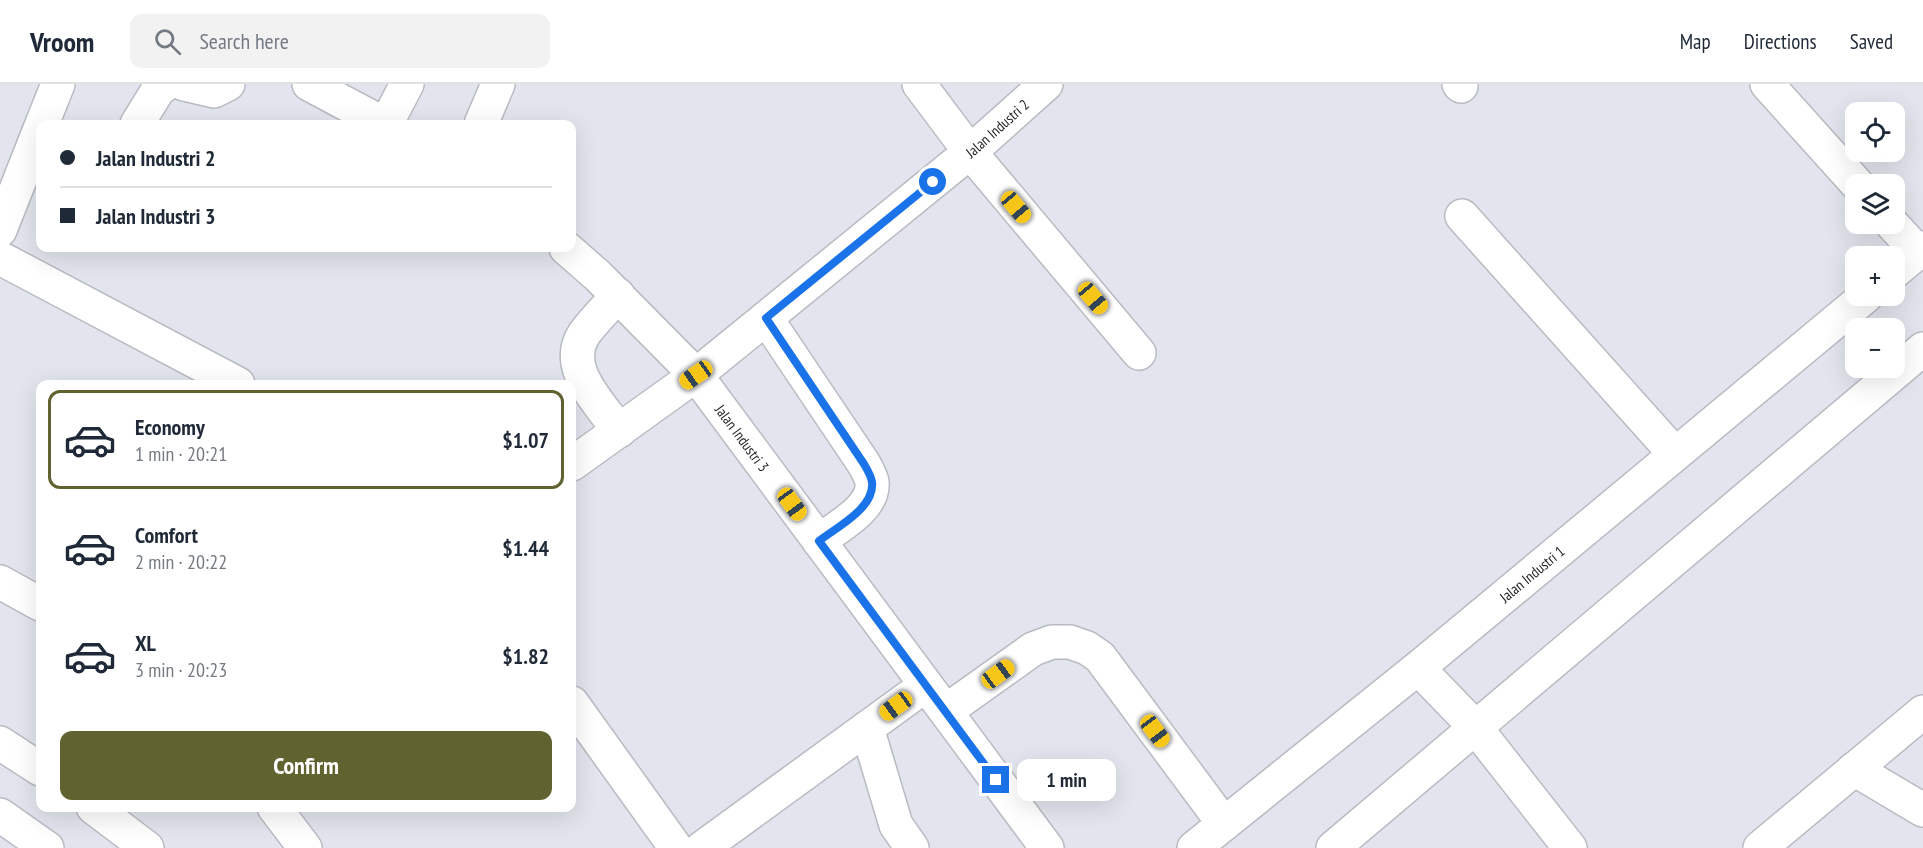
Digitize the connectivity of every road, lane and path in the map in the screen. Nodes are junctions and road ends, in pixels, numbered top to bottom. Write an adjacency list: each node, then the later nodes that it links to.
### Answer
1 (58, 84): 11 (street)
2 (166, 84): 12 (street)
3 (184, 84): 4 (street)
4 (228, 84)
5 (309, 84): 13 (street)
6 (407, 84): 14 (street)
7 (498, 84): 15 (street)
8 (919, 84): 17 (street)
9 (1046, 84): 17 (street, Jalan Industri 2)
10 (1767, 84): 18 (street)
11 (45, 120)
12 (139, 120)
13 (377, 120)
14 (387, 120)
15 (483, 120)
16 (36, 142): 20 (street)
17 (970, 152): 27 (street, Jalan Industri 2); 29 (street)
18 (1848, 174)
19 (1462, 216): 33 (street)
20 (0, 230)
21 (1898, 234): 23 (street)
22 (570, 252): 25 (street, Jalan Industri 3)
23 (1912, 257)
24 (0, 258): 31 (street)
25 (618, 295): 30 (street, Jalan Industri 3); 32 (street)
26 (1854, 306): 33 (street, Jalan Industri 1)
27 (766, 318): 30 (street, Jalan Industri 2); 35 (street)
28 (1923, 349): 43 (street)
29 (1139, 353)
30 (696, 375): 32 (street, Jalan Industri 2); 35 (street, Jalan Industri 3)
31 (230, 380)
32 (619, 431): 34 (street, Jalan Industri 2)
33 (1675, 454): 38 (street, Jalan Industri 1)
34 (576, 461)
35 (819, 541): 39 (street, Jalan Industri 3)
36 (0, 582): 37 (street)
37 (36, 602)
38 (1418, 668): 43 (street); 52 (street, Jalan Industri 1)
39 (926, 685): 41 (street, Jalan Industri 3); 44 (street)
40 (576, 709): 56 (street)
41 (946, 711): 52 (street); 59 (street, Jalan Industri 3)
42 (1923, 712): 47 (street)
43 (1475, 727): 61 (street); 62 (street)
44 (867, 728): 57 (street); 58 (street)
45 (0, 743): 46 (street)
46 (36, 766)
47 (1854, 769): 48 (street); 63 (street)
48 (1923, 810)
49 (100, 812): 54 (street)
50 (278, 812): 55 (street)
51 (0, 815): 53 (street)
52 (1224, 824): 60 (street, Jalan Industri 1)
53 (46, 848)
54 (147, 848)
55 (304, 848)
56 (675, 848)
57 (702, 848)
58 (912, 848)
59 (1047, 848)
60 (1194, 848)
61 (1333, 848)
62 (1570, 848)
63 (1760, 848)

